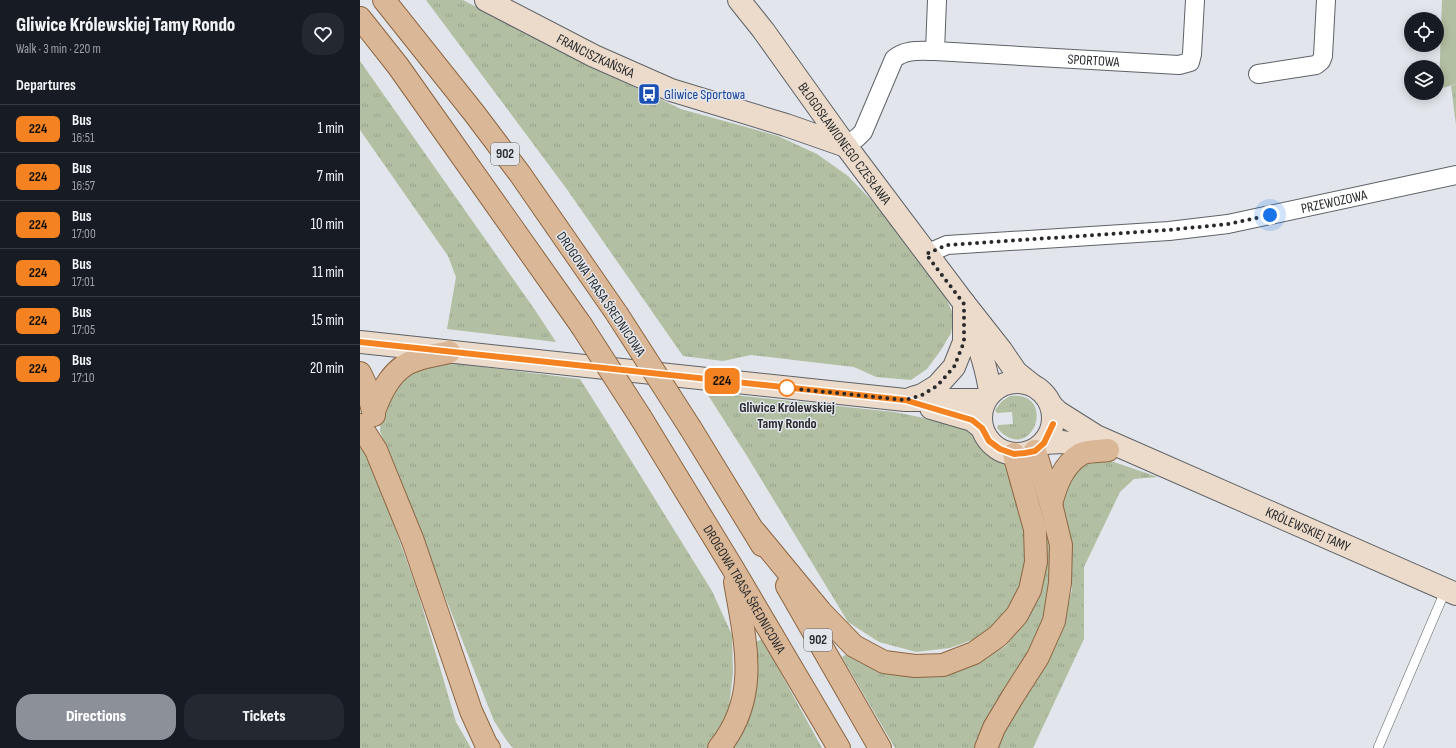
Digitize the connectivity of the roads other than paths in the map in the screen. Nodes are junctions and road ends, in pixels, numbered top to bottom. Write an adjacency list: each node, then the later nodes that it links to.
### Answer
1 (384, 0): 27 (main road, DROGOWA TRASA ŚREDNICOWA / 902, bridge)
2 (486, 0): 10 (street, FRANCISZKAŃSKA)
3 (739, 0): 10 (street, BŁOGOSŁAWIONEGO CZESŁAWA)
4 (937, 0): 8 (street)
5 (1195, 0): 8 (street, SPORTOWA)
6 (1326, 0): 9 (street)
7 (360, 18): 28 (main road, DROGOWA TRASA ŚREDNICOWA / 902, bridge)
8 (934, 51): 10 (street, SPORTOWA)
9 (1258, 74)
10 (846, 146): 12 (street, BŁOGOSŁAWIONEGO CZESŁAWA)
11 (1456, 175): 12 (street, PRZEWOZOWA)
12 (926, 254): 13 (street, BŁOGOSŁAWIONEGO CZESŁAWA)
13 (957, 295): 17 (street, BŁOGOSŁAWIONEGO CZESŁAWA); 18 (street, BŁOGOSŁAWIONEGO CZESŁAWA); 19 (street)
14 (360, 342): 15 (street)
15 (449, 352): 19 (street); 21 (main road)
16 (360, 373): 21 (main road)
17 (1031, 384): 18 (street); 20 (street)
18 (988, 396): 19 (street); 22 (street)
19 (905, 400): 22 (street)
20 (1052, 406): 23 (street); 25 (street, KRÓLEWSKIEJ TAMY)
21 (367, 418): 30 (main road)
22 (982, 428): 23 (street)
23 (1031, 449): 24 (street, KRÓLEWSKIEJ TAMY); 26 (main road); 27 (main road)
24 (1108, 450): 25 (street, KRÓLEWSKIEJ TAMY); 26 (main road)
25 (1161, 464): 29 (street, KRÓLEWSKIEJ TAMY)
26 (1051, 504): 34 (main road)
27 (755, 532): 33 (main road, DROGOWA TRASA ŚREDNICOWA / 902)
28 (732, 566): 31 (main road); 32 (main road, DROGOWA TRASA ŚREDNICOWA / 902)
29 (1451, 592): 35 (lane)
30 (489, 748)
31 (719, 748)
32 (838, 748)
33 (880, 748)
34 (986, 748)
35 (1378, 748)

